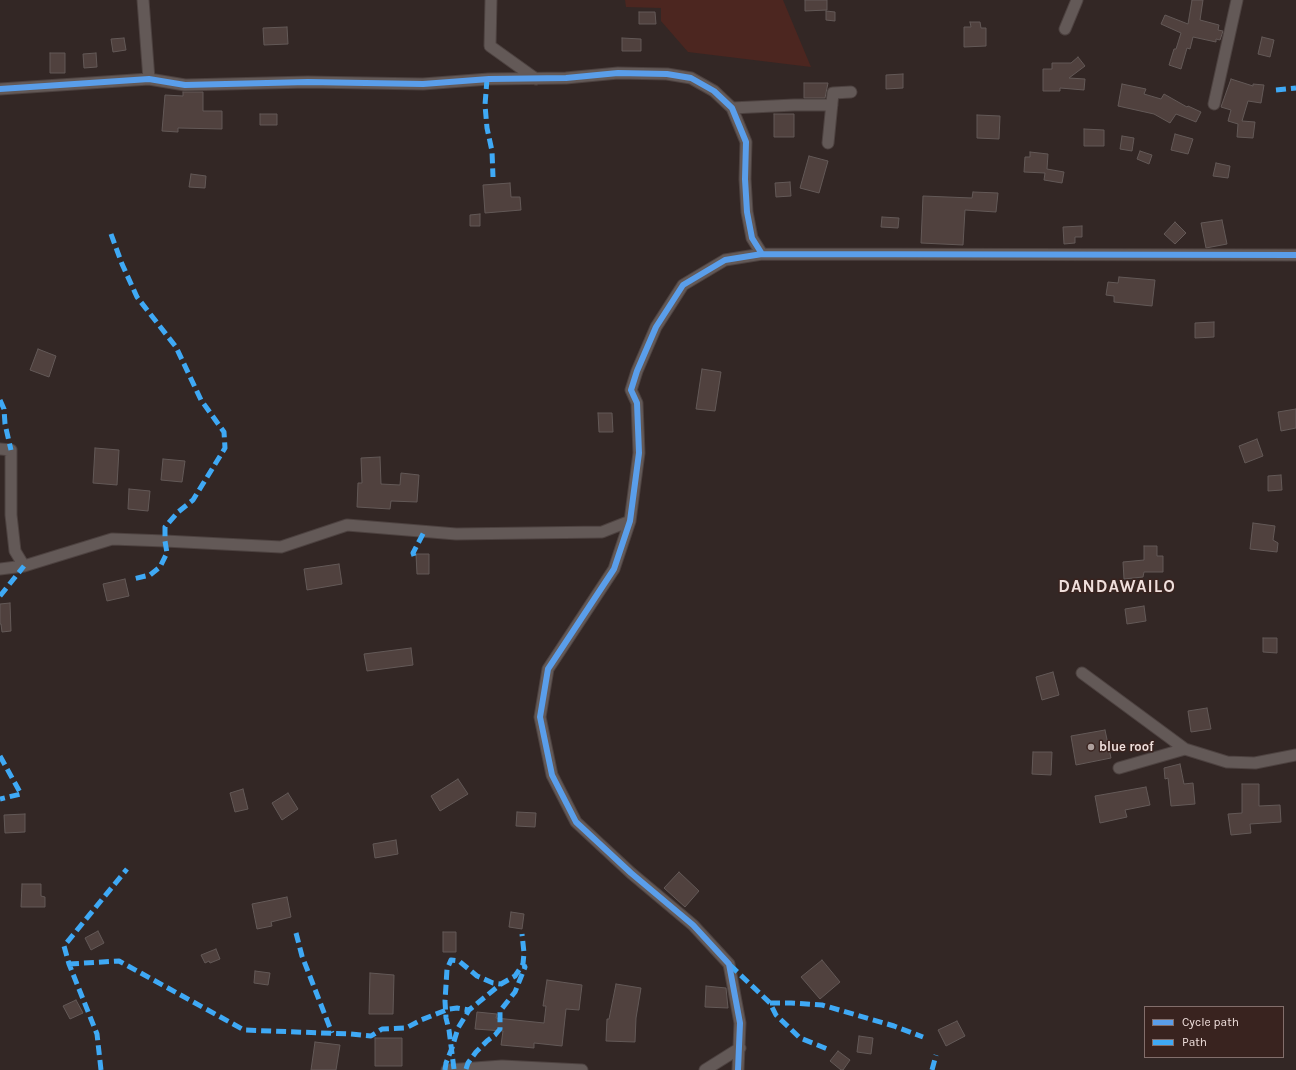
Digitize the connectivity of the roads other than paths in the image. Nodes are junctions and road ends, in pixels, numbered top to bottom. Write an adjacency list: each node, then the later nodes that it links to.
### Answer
1 (142, 0): 6 (street)
2 (491, 0): 7 (street)
3 (1077, 0): 5 (street)
4 (1237, 0): 10 (street)
5 (1066, 29)
6 (150, 79): 7 (street); 8 (street)
7 (536, 79): 12 (street)
8 (0, 89)
9 (851, 92): 11 (street)
10 (1214, 104)
11 (832, 105): 12 (street); 13 (street)
12 (732, 108): 14 (street)
13 (828, 143)
14 (762, 254): 15 (street); 17 (street)
15 (1296, 255)
16 (0, 449): 18 (street)
17 (630, 521): 18 (street); 24 (street)
18 (24, 566): 19 (street)
19 (0, 569)
20 (1082, 674): 21 (street)
21 (1185, 749): 22 (street); 23 (street)
22 (1296, 755)
23 (1119, 768)
24 (740, 1048): 27 (street); 28 (street)
25 (447, 1070): 26 (street)
26 (582, 1070)
27 (706, 1070)
28 (738, 1070)

